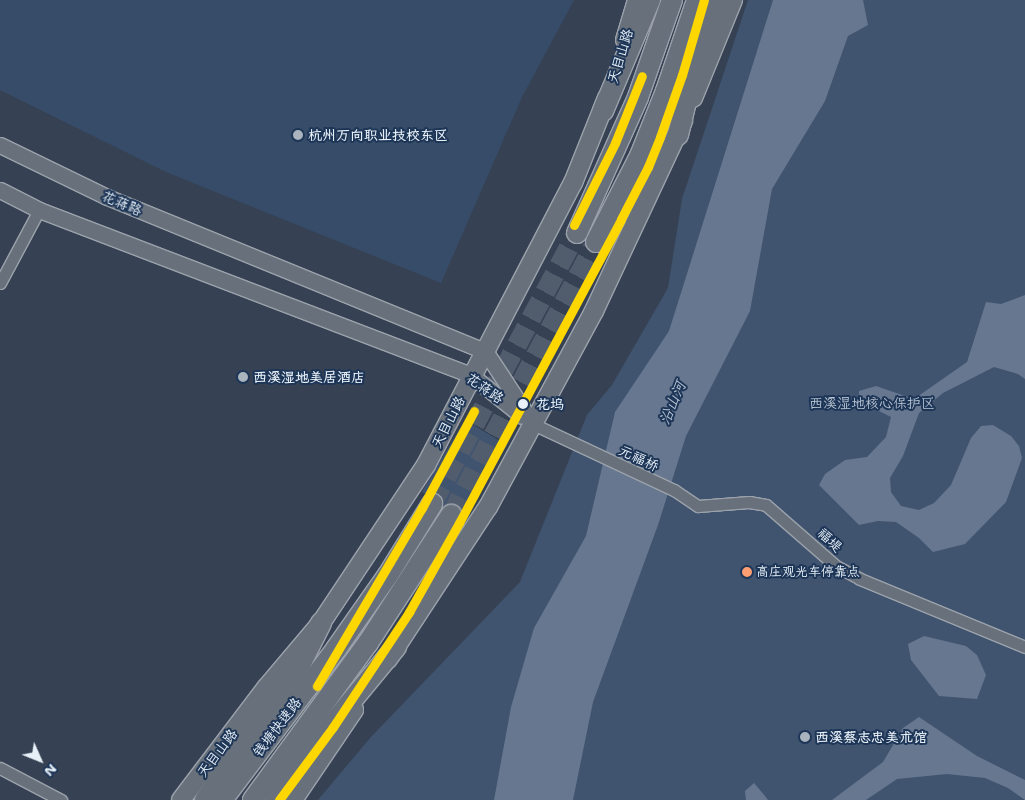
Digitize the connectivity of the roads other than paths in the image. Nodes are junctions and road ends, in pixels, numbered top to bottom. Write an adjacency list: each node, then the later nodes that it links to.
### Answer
1 (637, 0): 7 (main road, 天目山路)
2 (650, 0): 7 (highway)
3 (672, 0): 12 (highway)
4 (697, 0): 13 (highway)
5 (714, 0): 8 (highway)
6 (733, 0): 8 (main road)
7 (603, 110): 15 (main road, 天目山路)
8 (678, 135): 17 (main road)
9 (0, 145): 15 (street, 花蒋路)
10 (0, 190): 11 (street, 花蒋路)
11 (39, 210): 14 (street); 16 (street, 花蒋路)
12 (577, 233)
13 (596, 242)
14 (0, 283)
15 (485, 351): 16 (main road, 天目山路); 17 (street, 花蒋路)
16 (471, 375): 17 (street, 花蒋路); 21 (main road, 天目山路)
17 (533, 424): 18 (street, 元福桥); 22 (main road)
18 (674, 490): 23 (street, 福堤)
19 (432, 504): 28 (highway, 钱塘快速路)
20 (451, 515): 29 (highway, 钱塘快速路)
21 (321, 624): 26 (main road, 天目山路); 27 (highway)
22 (396, 647): 30 (highway); 31 (main road)
23 (1025, 647)
24 (0, 768): 25 (street)
25 (61, 800)
26 (181, 800)
27 (205, 800)
28 (222, 800)
29 (253, 800)
30 (276, 800)
31 (293, 800)

